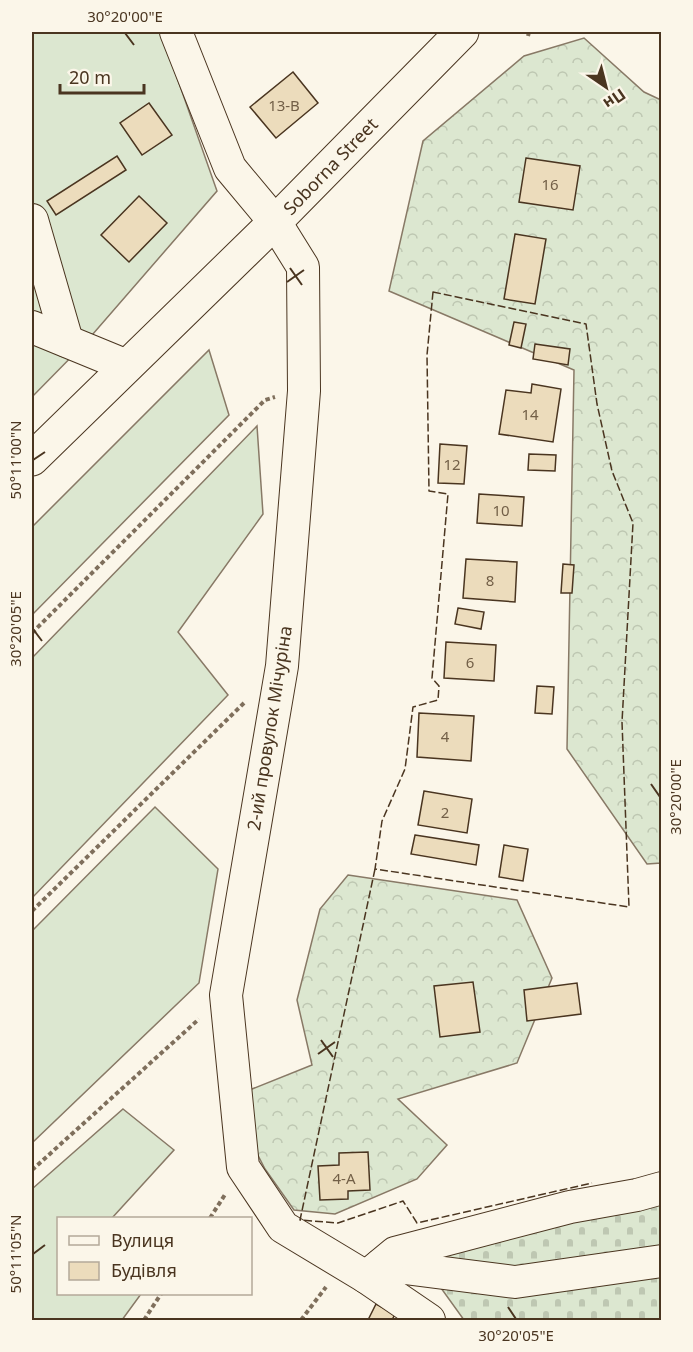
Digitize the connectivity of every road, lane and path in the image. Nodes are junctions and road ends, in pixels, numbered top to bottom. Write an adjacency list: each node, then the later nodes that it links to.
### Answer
1 (176, 32): 4 (street, Soborna Street)
2 (462, 32): 4 (main road, Soborna Street)
3 (32, 220): 6 (street)
4 (275, 222): 7 (main road); 8 (street, 2-ий провулок Мічуріна)
5 (32, 327): 6 (street)
6 (67, 341): 7 (street)
7 (127, 366): 9 (main road)
8 (304, 391): 10 (path); 13 (street, 2-ий провулок Мічуріна)
9 (32, 459)
10 (32, 633)
11 (249, 699): 12 (path)
12 (32, 911)
13 (226, 995): 14 (path); 17 (street, 2-ий провулок Мічуріна)
14 (32, 1170)
15 (662, 1188): 17 (street)
16 (662, 1261): 17 (street)
17 (364, 1269): 20 (path); 21 (street)
18 (160, 1295): 19 (path)
19 (144, 1320)
20 (301, 1320)
21 (429, 1320)

